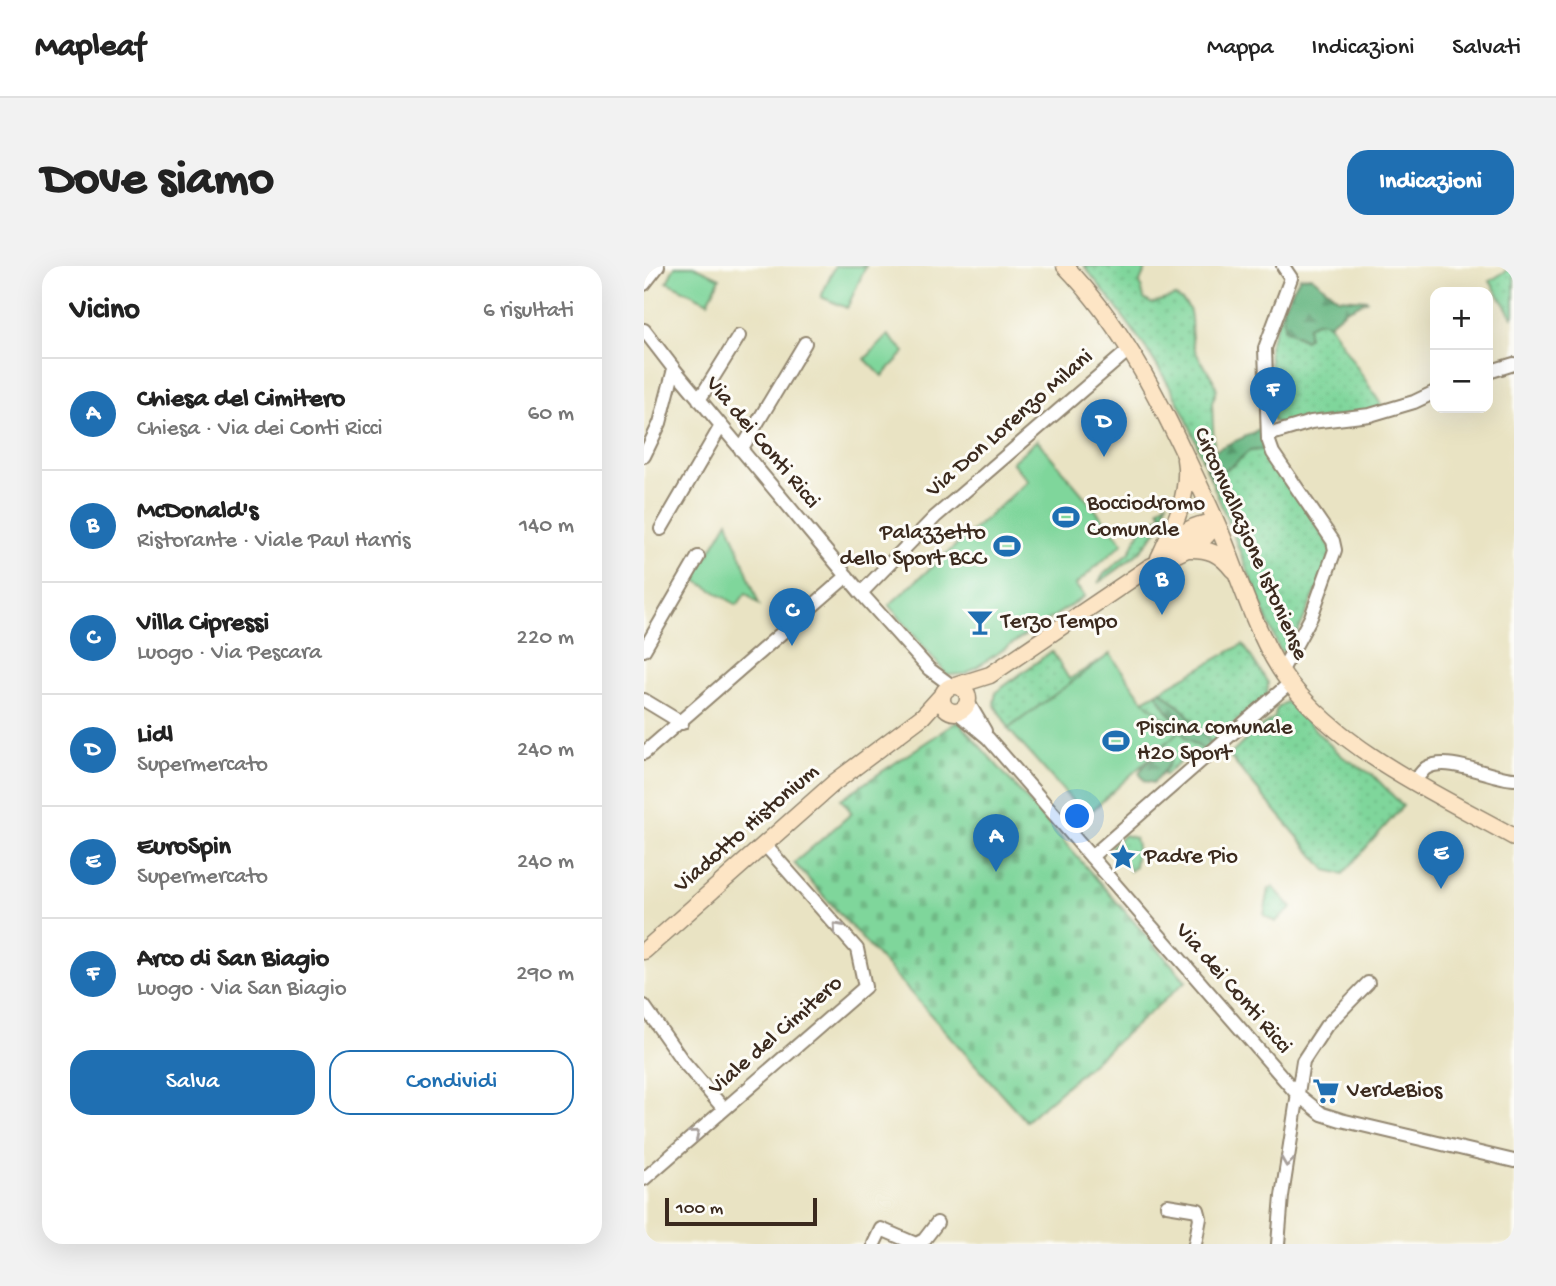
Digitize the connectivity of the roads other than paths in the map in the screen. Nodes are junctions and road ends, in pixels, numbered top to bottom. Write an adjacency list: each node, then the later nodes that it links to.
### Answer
1 (657, 266): 4 (street)
2 (1065, 266): 8 (main road, Circonvallazione Istoniense)
3 (1283, 266): 15 (street)
4 (644, 284)
5 (644, 330): 10 (street, Via dei Conti Ricci)
6 (739, 336): 13 (street)
7 (805, 343): 17 (street)
8 (1130, 349): 16 (main road, Circonvallazione Istoniense); 26 (street, Via Don Lorenzo Milani)
9 (1514, 364): 11 (street)
10 (674, 369): 13 (street, Via dei Conti Ricci); 18 (street)
11 (1493, 370)
12 (1430, 394): 15 (street)
13 (699, 400): 14 (street, Via dei Conti Ricci)
14 (721, 426): 17 (street, Via dei Conti Ricci); 20 (street)
15 (1268, 435): 29 (street)
16 (1183, 449): 19 (main road, Circonvallazione Istoniense); 23 (main road)
17 (741, 450): 24 (street, Via dei Conti Ricci)
18 (644, 456)
19 (1217, 524): 21 (main road); 23 (main road); 25 (main road, Circonvallazione Istoniense)
20 (661, 529)
21 (1187, 550): 23 (main road); 25 (main road)
22 (698, 557): 27 (street)
23 (1153, 563): 28 (main road)
24 (847, 576): 26 (street, Via dei Conti Ricci); 33 (street)
25 (1242, 586): 29 (main road, Circonvallazione Istoniense)
26 (861, 593): 30 (street, Via dei Conti Ricci)
27 (644, 650)
28 (990, 675): 30 (main road); 32 (main road)
29 (1286, 677): 37 (main road, Circonvallazione Istoniense); 40 (street)
30 (948, 690): 32 (main road); 32 (main road); 34 (main road, Viadotto Histonium)
31 (644, 700): 33 (street)
32 (961, 707): 34 (main road, Viadotto Histonium); 40 (street, Via dei Conti Ricci)
33 (681, 723): 35 (street)
34 (883, 747): 39 (main road, Viadotto Histonium)
35 (644, 753)
36 (1514, 779): 37 (street)
37 (1415, 781): 38 (main road, Circonvallazione Istoniense)
38 (1514, 837)
39 (764, 844): 41 (main road, Viadotto Histonium); 45 (street, Viale del Cimitero, one-way to 39)
40 (1091, 857): 44 (street, Via dei Conti Ricci)
41 (644, 951)
42 (1368, 983): 44 (street)
43 (644, 1006): 45 (street)
44 (1297, 1094): 46 (street, Via dei Conti Ricci); 52 (street, one-way to 52)
45 (724, 1109): 47 (street, Viale del Cimitero, one-way to 45)
46 (1514, 1161)
47 (644, 1180)
48 (1167, 1205): 51 (street)
49 (937, 1223): 50 (street)
50 (874, 1244)
51 (1195, 1244)
52 (1278, 1244)

